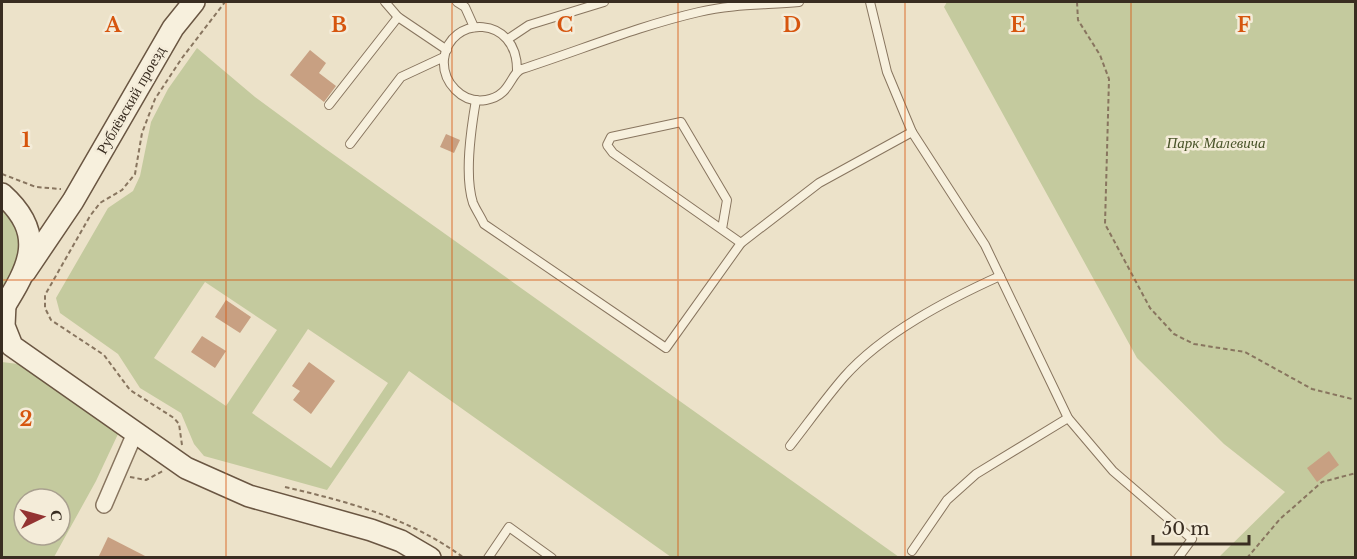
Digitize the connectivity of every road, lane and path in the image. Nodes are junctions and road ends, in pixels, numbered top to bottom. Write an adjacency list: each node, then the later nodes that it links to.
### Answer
1 (194, 2): 21 (street, Рублёвский проезд)
2 (225, 2): 23 (path)
3 (385, 2): 11 (lane)
4 (457, 2): 12 (lane)
5 (604, 2): 13 (lane)
6 (699, 2): 10 (lane)
7 (799, 2): 10 (lane)
8 (870, 2): 18 (lane)
9 (1077, 2): 31 (path)
10 (701, 11): 15 (lane)
11 (398, 17): 14 (lane); 17 (lane)
12 (474, 27): 13 (lane); 14 (lane)
13 (508, 39): 15 (lane)
14 (446, 54): 16 (lane); 19 (lane)
15 (517, 71): 16 (lane)
16 (476, 100): 25 (lane)
17 (329, 105)
18 (912, 132): 25 (lane); 27 (lane)
19 (350, 144)
20 (2, 174): 21 (path)
21 (75, 197): 22 (street); 23 (path); 26 (street, Рублёвский проезд)
22 (7, 199): 26 (street)
23 (98, 205): 35 (path)
24 (722, 229): 24 (lane); 25 (lane)
25 (741, 243)
26 (25, 272): 28 (street, Рублёвский проезд)
27 (1000, 276): 32 (lane); 34 (lane)
28 (3, 307): 30 (street)
29 (2, 354): 30 (street)
30 (26, 358): 33 (street)
31 (1356, 400)
32 (1068, 417): 40 (lane); 45 (lane)
33 (135, 434): 35 (street); 36 (street)
34 (790, 446)
35 (179, 451): 36 (path); 41 (street)
36 (120, 472): 39 (street)
37 (1356, 473): 46 (path)
38 (275, 485): 42 (path)
39 (104, 505)
40 (912, 551)
41 (430, 558)
42 (464, 558)
43 (488, 558): 44 (lane)
44 (552, 558)
45 (1178, 558)
46 (1247, 558)

